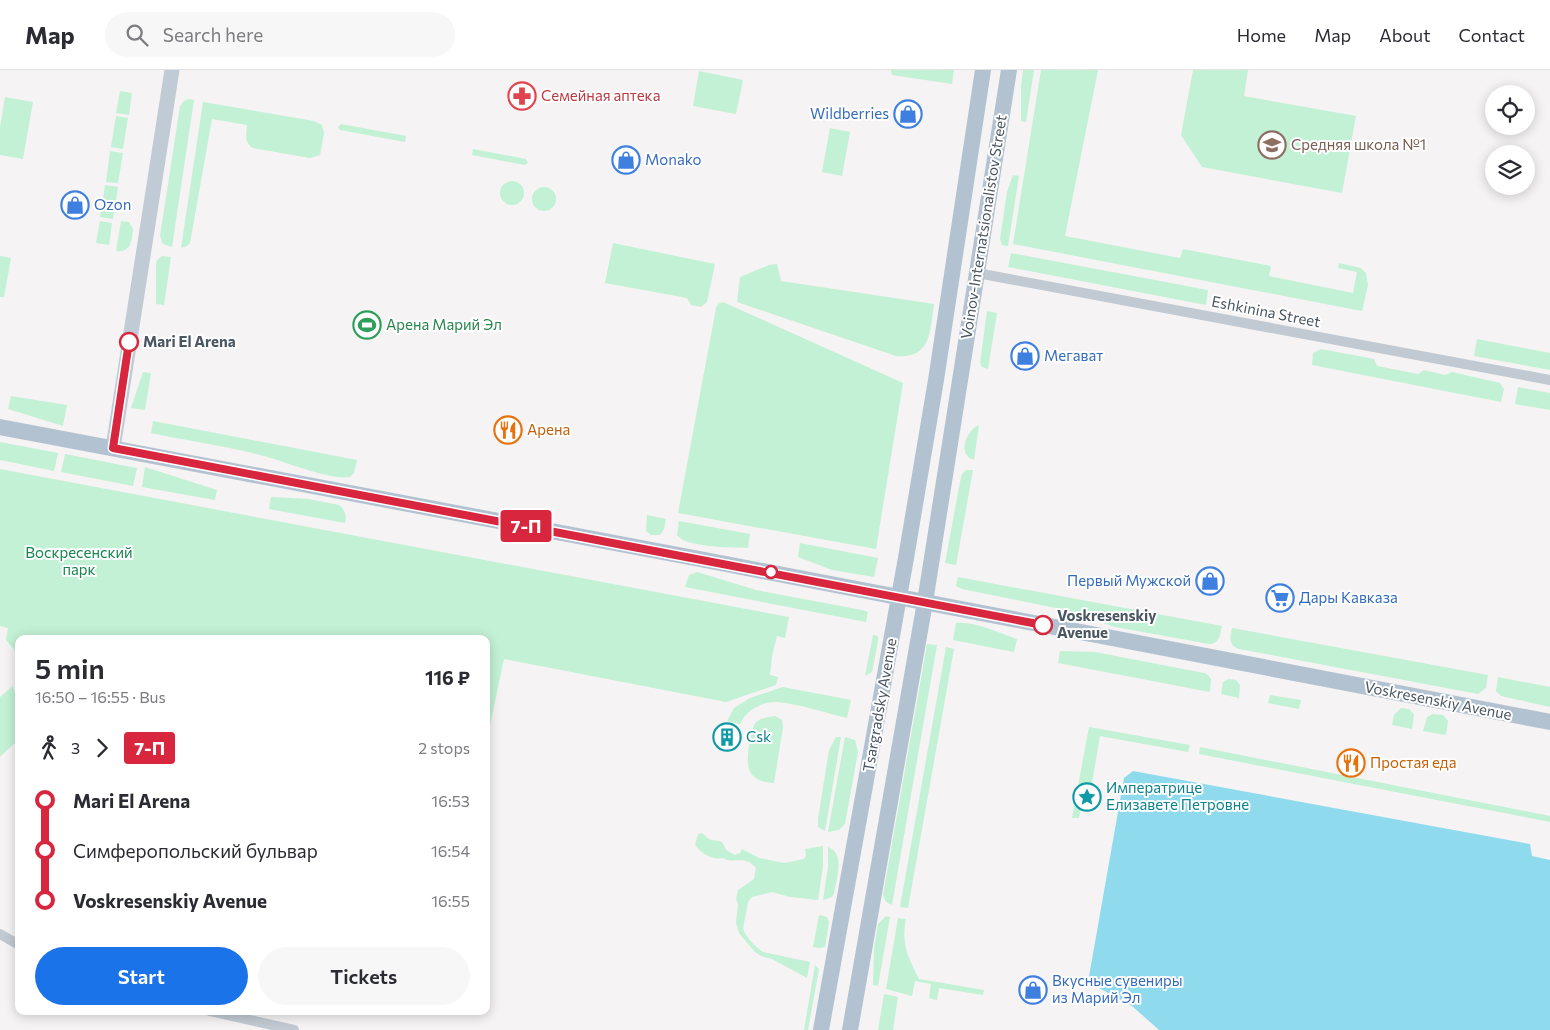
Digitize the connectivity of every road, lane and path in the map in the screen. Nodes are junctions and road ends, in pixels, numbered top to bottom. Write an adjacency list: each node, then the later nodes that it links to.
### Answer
1 (172, 70): 9 (main road)
2 (983, 70): 5 (main road, Voinov-Internatsionalistov Street)
3 (1009, 70): 4 (main road, Voinov-Internatsionalistov Street)
4 (977, 273): 6 (street, Eshkinina Street); 7 (main road, Voinov-Internatsionalistov Street)
5 (936, 380): 10 (main road, Tsargradsky Avenue)
6 (1550, 380)
7 (960, 384): 11 (main road, Tsargradsky Avenue)
8 (0, 427): 9 (main road, Voskresenskiy Avenue)
9 (113, 448): 10 (main road, Voskresenskiy Avenue)
10 (900, 597): 11 (main road, Voskresenskiy Avenue); 17 (main road, Tsargradsky Avenue)
11 (925, 602): 12 (main road, Voskresenskiy Avenue); 18 (main road, Tsargradsky Avenue)
12 (1550, 722)
13 (0, 934): 14 (street)
14 (15, 943)
15 (228, 1015): 16 (street)
16 (294, 1030)
17 (821, 1030)
18 (850, 1030)

